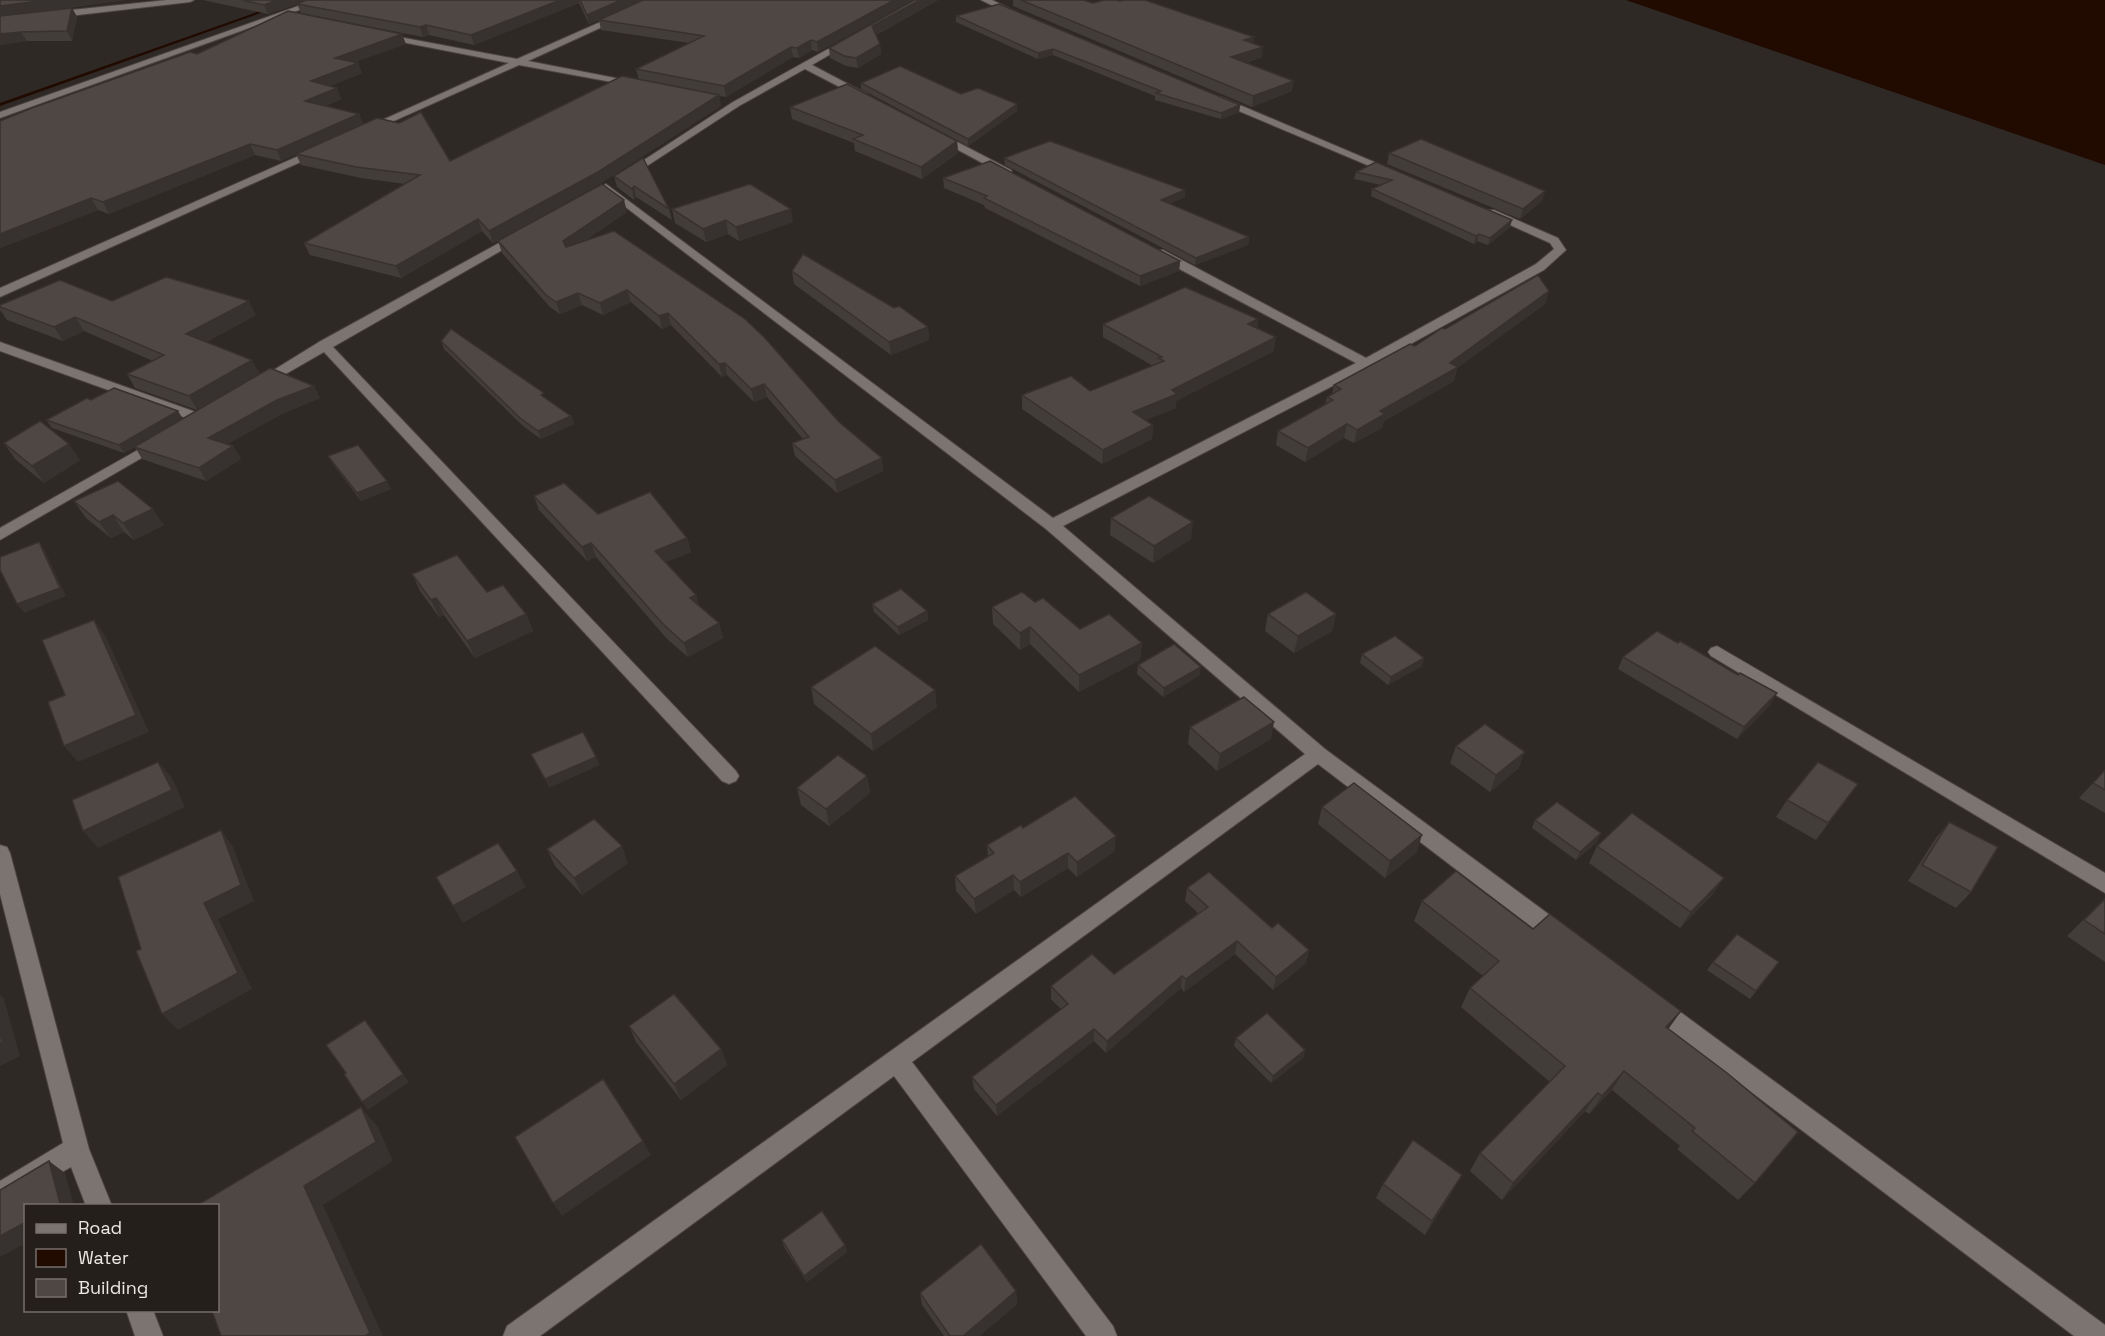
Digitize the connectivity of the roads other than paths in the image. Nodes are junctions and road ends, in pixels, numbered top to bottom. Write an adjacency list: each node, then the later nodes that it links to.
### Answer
1 (190, 0): 6 (street)
2 (323, 0): 5 (street)
3 (657, 0): 11 (street)
4 (985, 0): 7 (street)
5 (282, 14): 8 (street); 16 (street)
6 (46, 16)
7 (1028, 18)
8 (306, 19)
9 (864, 32): 12 (street)
10 (376, 33): 11 (street)
11 (516, 62): 13 (street); 18 (street)
12 (804, 65): 15 (street); 32 (street)
13 (644, 86)
14 (1209, 96): 21 (street)
15 (879, 104)
16 (0, 115)
17 (921, 127): 20 (street)
18 (355, 134)
19 (333, 144): 25 (street)
20 (1016, 177)
21 (1404, 177)
22 (1480, 208): 28 (street)
23 (533, 228): 26 (street)
24 (1143, 245): 28 (street)
25 (0, 293)
26 (324, 345): 29 (street); 36 (street)
27 (0, 346): 30 (street)
28 (1366, 363): 32 (street)
29 (247, 390)
30 (199, 418)
31 (169, 436): 33 (street)
32 (1052, 525): 35 (street)
33 (0, 535)
34 (1717, 652): 38 (street)
35 (1318, 754): 39 (street); 41 (street)
36 (729, 776)
37 (0, 853): 42 (street)
38 (2105, 884)
39 (1584, 953)
40 (1641, 995): 49 (street)
41 (896, 1060): 47 (street); 48 (street)
42 (77, 1149): 43 (street); 44 (street)
43 (0, 1195)
44 (98, 1204)
45 (139, 1312): 46 (street)
46 (149, 1336)
47 (518, 1336)
48 (1103, 1336)
49 (2097, 1336)

